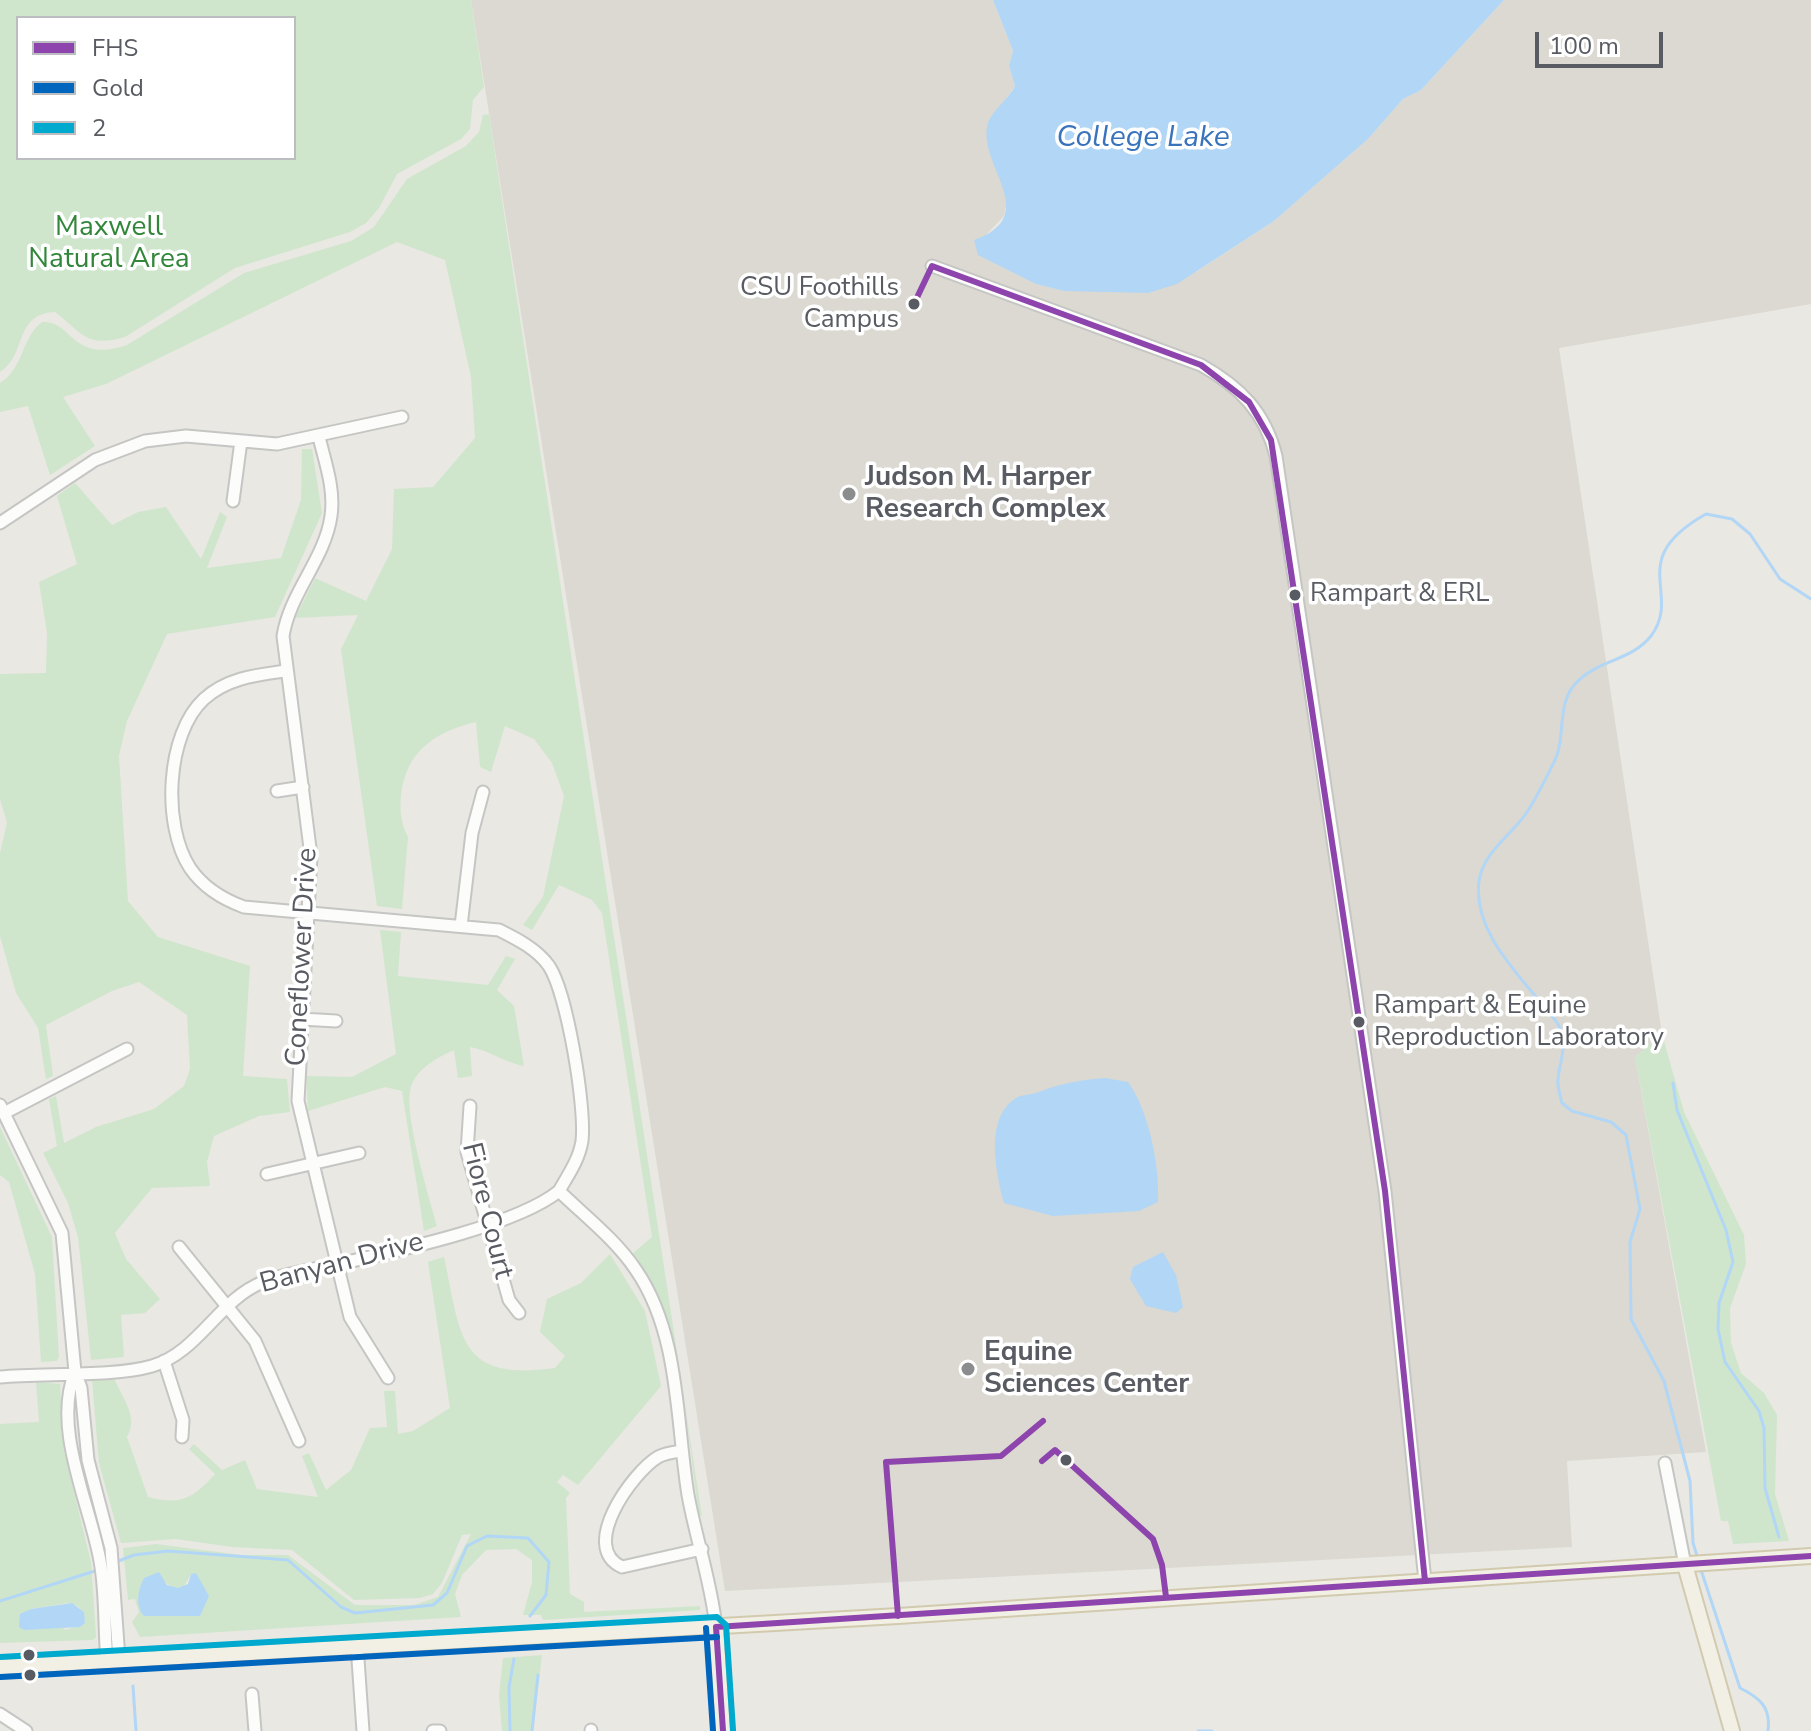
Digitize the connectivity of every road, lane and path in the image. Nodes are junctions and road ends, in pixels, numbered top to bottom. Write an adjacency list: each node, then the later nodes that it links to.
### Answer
1 (932, 266): 39 (street)
2 (402, 417): 3 (street)
3 (319, 437): 4 (street); 7 (street, Coneflower Drive)
4 (241, 441): 5 (street); 6 (street)
5 (233, 501)
6 (0, 523)
7 (285, 671): 8 (street, Coneflower Drive); 11 (street)
8 (303, 787): 9 (street); 11 (street, Coneflower Drive)
9 (277, 791)
10 (483, 792): 12 (street)
11 (308, 913): 12 (street); 13 (street, Coneflower Drive)
12 (461, 926): 21 (street)
13 (301, 1019): 14 (street); 19 (street, Coneflower Drive)
14 (336, 1021)
15 (127, 1049): 17 (street)
16 (470, 1106): 22 (street, Fiore Court)
17 (2, 1109): 28 (street)
18 (359, 1153): 19 (street)
19 (312, 1165): 20 (street); 24 (street, Coneflower Drive)
20 (267, 1174)
21 (559, 1191): 22 (street, Banyan Drive); 33 (street)
22 (486, 1225): 24 (street, Banyan Drive); 26 (street, Fiore Court)
23 (179, 1247): 25 (street)
24 (337, 1264): 25 (street, Banyan Drive); 30 (street, Coneflower Drive)
25 (226, 1305): 27 (street, Banyan Drive); 32 (street)
26 (519, 1313)
27 (164, 1361): 28 (street, Banyan Drive); 31 (street)
28 (75, 1372): 29 (street, Banyan Drive); 37 (street)
29 (0, 1377)
30 (388, 1378)
31 (182, 1437)
32 (299, 1441)
33 (682, 1451): 35 (street); 35 (street)
34 (1665, 1463): 38 (street)
35 (702, 1549): 40 (street)
36 (1811, 1556): 38 (main road)
37 (107, 1558): 42 (street); 42 (street)
38 (1695, 1564): 39 (main road); 52 (main road)
39 (1425, 1581): 40 (main road)
40 (716, 1627): 41 (main road); 51 (main road)
41 (357, 1645): 42 (main road); 48 (street)
42 (113, 1660): 43 (main road)
43 (0, 1667)
44 (252, 1694): 47 (street)
45 (0, 1714): 46 (street)
46 (26, 1731)
47 (255, 1731)
48 (363, 1731)
49 (433, 1731): 50 (street)
50 (440, 1731)
51 (723, 1731)
52 (1732, 1731)

